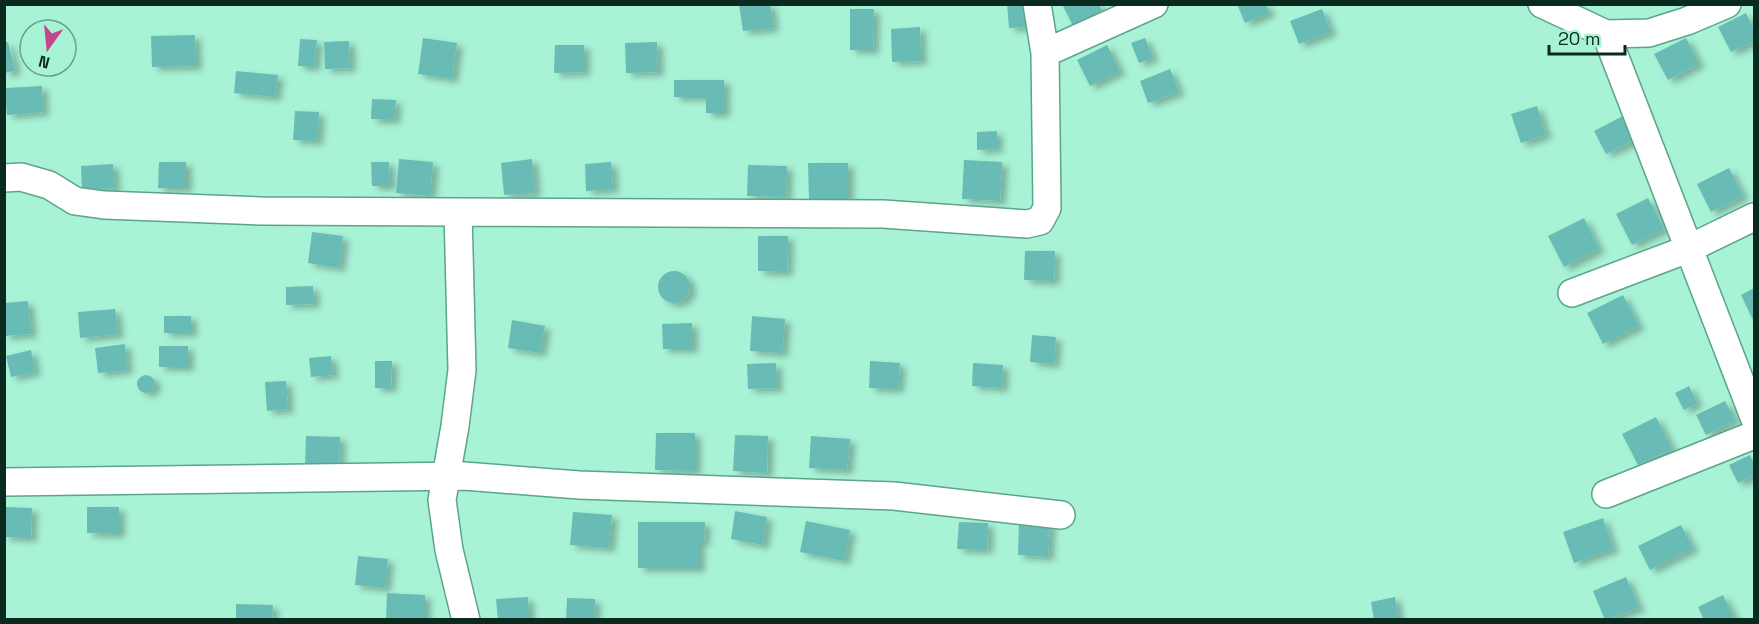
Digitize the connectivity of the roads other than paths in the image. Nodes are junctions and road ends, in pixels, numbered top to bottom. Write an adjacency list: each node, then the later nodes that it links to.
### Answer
1 (1036, 4): 6 (street)
2 (1154, 4): 6 (street)
3 (1542, 4): 5 (street)
4 (1727, 4): 5 (street)
5 (1606, 34): 10 (street)
6 (1045, 53): 8 (street)
7 (4, 178): 8 (street)
8 (458, 212): 14 (street)
9 (1755, 217): 10 (street)
10 (1688, 249): 11 (street); 12 (street)
11 (1572, 293)
12 (1755, 417)
13 (1755, 435): 16 (street)
14 (445, 477): 15 (street); 17 (street); 18 (street)
15 (4, 482)
16 (1606, 494)
17 (1061, 514)
18 (466, 620)

